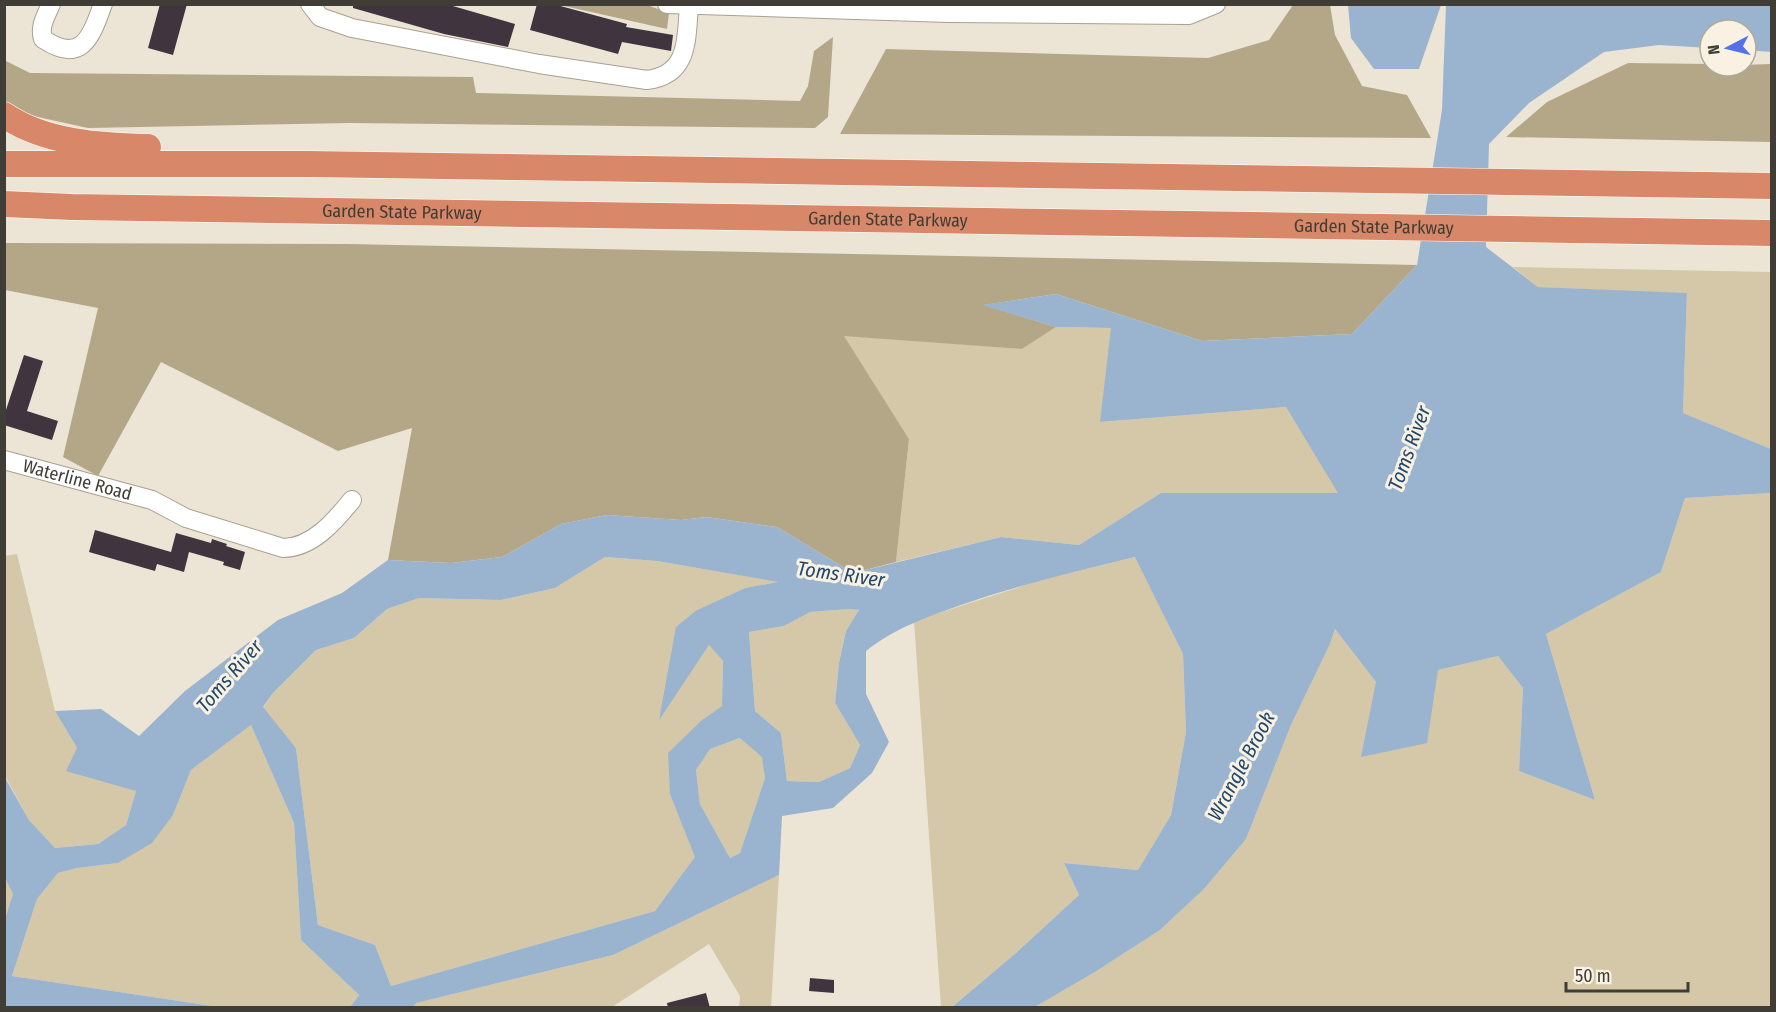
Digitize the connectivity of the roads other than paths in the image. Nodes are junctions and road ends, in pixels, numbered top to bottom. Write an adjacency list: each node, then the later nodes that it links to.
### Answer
1 (51, 4): 2 (street)
2 (103, 4)
3 (310, 4): 6 (street)
4 (667, 4): 6 (street)
5 (1216, 4): 7 (street)
6 (689, 6): 7 (street)
7 (950, 9)
8 (4, 115): 10 (highway)
9 (4, 164): 10 (highway)
10 (308, 164): 11 (highway)
11 (1772, 186)
12 (4, 204): 13 (highway, Garden State Parkway)
13 (72, 207): 14 (highway); 15 (highway, Garden State Parkway)
14 (4, 217)
15 (1772, 233)
16 (4, 460): 17 (street, Waterline Road)
17 (352, 500)

